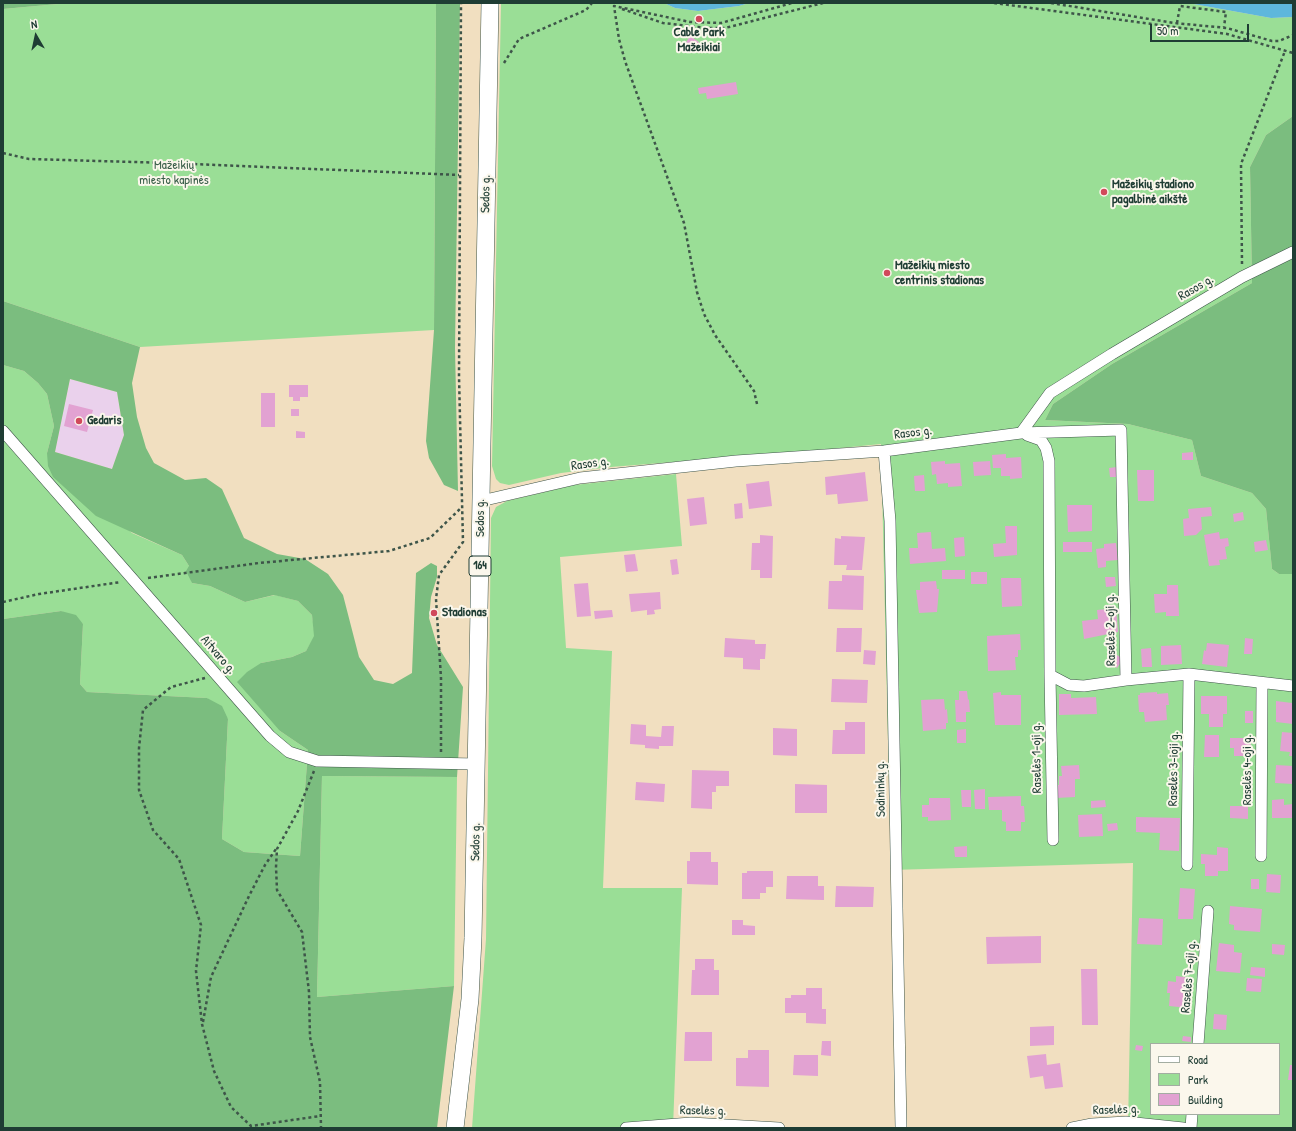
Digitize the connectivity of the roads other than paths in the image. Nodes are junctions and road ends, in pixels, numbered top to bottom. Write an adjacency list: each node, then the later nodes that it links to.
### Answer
1 (490, 3): 6 (main road, Sedos g. / 164)
2 (1293, 252): 4 (street, Rasos g.)
3 (3, 431): 12 (street, Aitvaro g.)
4 (1021, 433): 5 (street, Rasos g.); 8 (street, Raselės 1-oji g.); 9 (street, Raselės 2-oji g.)
5 (884, 450): 6 (street, Rasos g.); 22 (street, Sodininkų g.)
6 (481, 501): 12 (main road, Sedos g. / 164)
7 (1189, 674): 9 (street, Raselės 2-oji g.); 10 (street, Raselės 2-oji g.); 15 (street, Raselės 3-ioji g.)
8 (1050, 675): 9 (street); 13 (street, Raselės 1-oji g.)
9 (1126, 680)
10 (1262, 684): 11 (street, Raselės 2-oji g.); 14 (street, Raselės 4-oji g.)
11 (1293, 686)
12 (477, 764): 19 (main road, Sedos g. / 164)
13 (1053, 840)
14 (1261, 856)
15 (1187, 865)
16 (1208, 911): 17 (street, Raselės 7-oji g.)
17 (1198, 1043)
18 (1192, 1115): 25 (street)
19 (455, 1128)
20 (626, 1128): 21 (street, Raselės g.)
21 (779, 1128)
22 (901, 1128)
23 (1072, 1128): 24 (street, Raselės g.)
24 (1183, 1128)
25 (1191, 1128)

